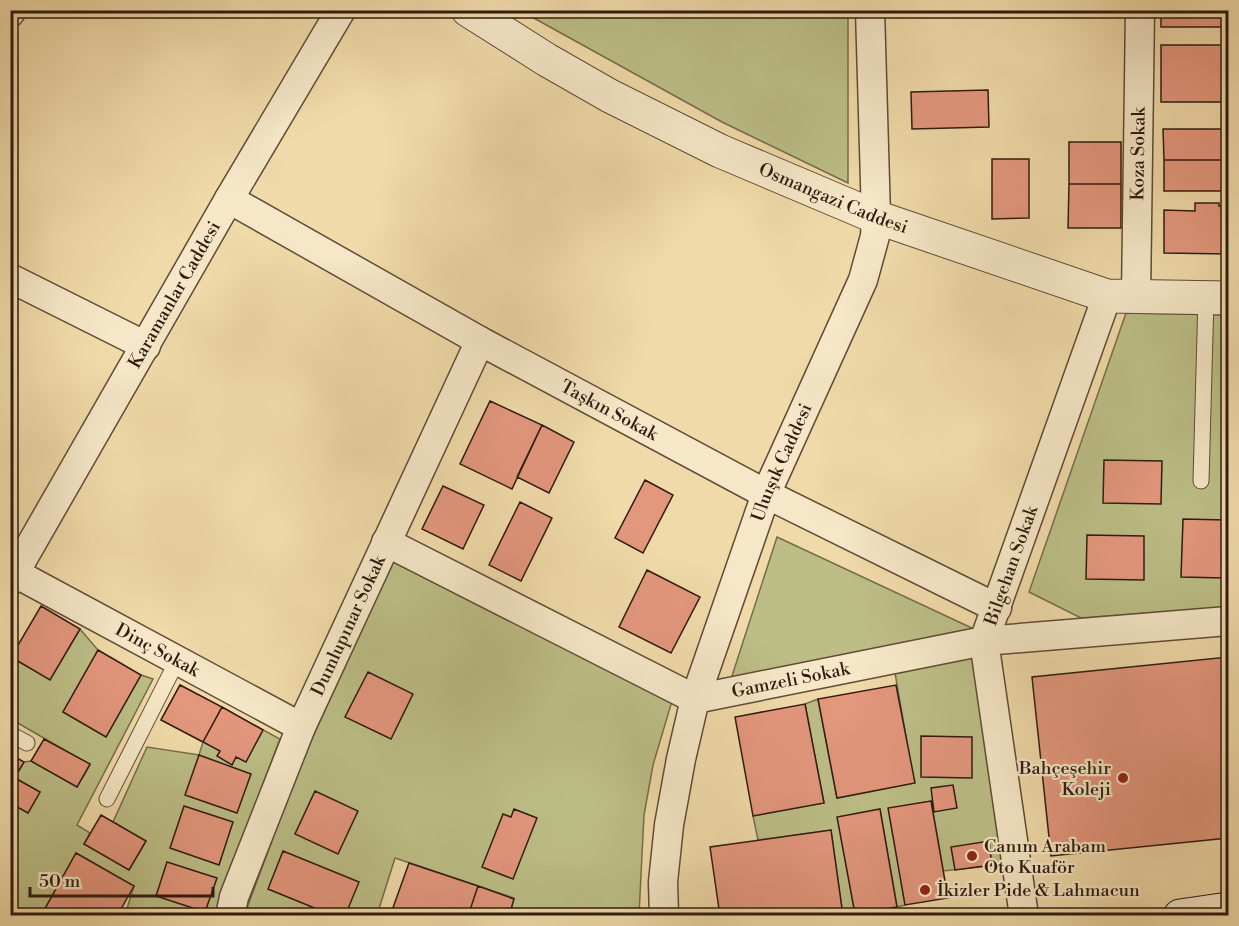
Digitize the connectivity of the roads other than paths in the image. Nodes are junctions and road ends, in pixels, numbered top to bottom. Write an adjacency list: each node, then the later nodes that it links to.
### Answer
1 (341, 10): 5 (street, Karamanlar Caddesi)
2 (468, 10): 6 (street, Osmangazi Caddesi)
3 (870, 10): 6 (street, Uluışık Caddesi)
4 (1140, 10): 8 (street, Koza Sokak)
5 (229, 199): 10 (street, Taşkın Sokak); 11 (street, Karamanlar Caddesi)
6 (876, 217): 8 (street, Osmangazi Caddesi); 13 (street, Uluışık Caddesi)
7 (10, 278): 11 (street)
8 (1122, 296): 9 (street, Osmangazi Caddesi); 16 (street, Bilgehan Sokak)
9 (1217, 298): 12 (lane)
10 (480, 341): 13 (street, Taşkın Sokak); 14 (street, Dumlupınar Sokak)
11 (146, 346): 15 (street, Karamanlar Caddesi)
12 (1201, 481)
13 (766, 494): 16 (street, Taşkın Sokak); 20 (street, Uluışık Caddesi)
14 (386, 542): 20 (street); 21 (street, Dumlupınar Sokak)
15 (13, 577): 19 (street, Dinç Sokak)
16 (997, 608): 18 (street, Bilgehan Sokak)
17 (1228, 621): 18 (street, Gamzeli Sokak)
18 (984, 641): 20 (street, Gamzeli Sokak); 28 (street, Bilgehan Sokak)
19 (177, 661): 21 (street, Dinç Sokak); 24 (lane)
20 (696, 699): 27 (street, Uluışık Caddesi)
21 (301, 727): 26 (street, Dumlupınar Sokak)
22 (10, 734): 23 (lane)
23 (27, 743)
24 (107, 799)
25 (1228, 909): 29 (street)
26 (230, 915)
27 (664, 915)
28 (1024, 915)
29 (1180, 915)

